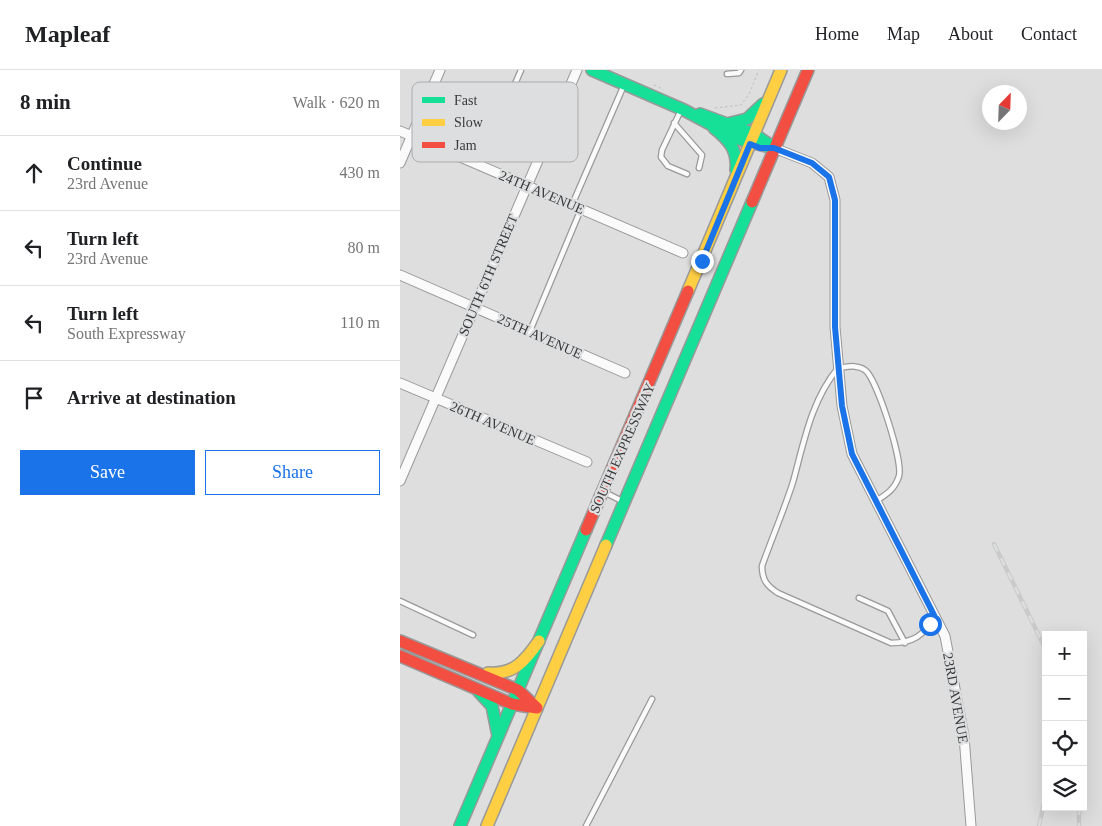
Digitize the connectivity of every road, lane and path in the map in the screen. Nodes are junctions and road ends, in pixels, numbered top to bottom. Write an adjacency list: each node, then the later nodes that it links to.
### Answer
1 (440, 70): 10 (street)
2 (521, 70): 11 (lane)
3 (577, 70): 12 (street, SOUTH 6TH STREET)
4 (592, 70): 13 (main road, 23RD AVENUE)
5 (740, 70): 9 (lane)
6 (759, 70): 17 (path)
7 (782, 70): 16 (main road, SOUTH EXPRESSWAY)
8 (808, 70): 25 (main road, SOUTH EXPRESSWAY)
9 (727, 74)
10 (435, 82)
11 (516, 82)
12 (572, 82)
13 (624, 84): 18 (main road, 23RD AVENUE); 35 (lane)
14 (654, 84): 15 (path)
15 (663, 89)
16 (773, 89): 20 (main road); 24 (main road, SOUTH EXPRESSWAY)
17 (714, 108)
18 (684, 110): 19 (lane); 20 (main road, 23RD AVENUE); 21 (main road, 23RD AVENUE)
19 (674, 123): 31 (lane); 32 (lane)
20 (727, 124): 24 (main road, 23RD AVENUE)
21 (714, 128): 24 (main road, 23RD AVENUE); 33 (main road)
22 (400, 131): 23 (street, 24TH AVENUE)
23 (412, 136): 29 (street)
24 (752, 139): 25 (main road, 23RD AVENUE); 33 (main road, SOUTH EXPRESSWAY)
25 (774, 148): 41 (street, 23RD AVENUE); 49 (main road, SOUTH EXPRESSWAY)
26 (473, 162): 30 (street, 24TH AVENUE)
27 (481, 162): 30 (lane)
28 (537, 162): 34 (street, SOUTH 6TH STREET)
29 (400, 163)
30 (480, 165): 34 (street, 24TH AVENUE)
31 (699, 168)
32 (687, 174)
33 (735, 180): 47 (main road, SOUTH EXPRESSWAY)
34 (527, 186): 35 (street, 24TH AVENUE); 39 (street, SOUTH 6TH STREET)
35 (572, 205): 36 (street, 24TH AVENUE)
36 (581, 209): 37 (street, 24TH AVENUE); 40 (lane)
37 (683, 253)
38 (400, 275): 39 (street, 25TH AVENUE)
39 (474, 307): 40 (street, 25TH AVENUE); 44 (street, SOUTH 6TH STREET)
40 (530, 331): 42 (street, 25TH AVENUE)
41 (838, 368): 48 (street, 23RD AVENUE); 48 (lane); 56 (lane)
42 (626, 373)
43 (400, 383): 44 (street, 26TH AVENUE)
44 (435, 399): 45 (street, 26TH AVENUE); 46 (street, SOUTH 6TH STREET)
45 (587, 462)
46 (400, 481)
47 (602, 492): 49 (lane); 55 (main road, SOUTH EXPRESSWAY)
48 (876, 501): 52 (street, 23RD AVENUE)
49 (625, 502): 63 (main road, SOUTH EXPRESSWAY)
50 (858, 598): 56 (lane)
51 (400, 602): 53 (lane)
52 (934, 615): 56 (lane); 68 (street, 23RD AVENUE)
53 (473, 635)
54 (400, 641): 58 (main road)
55 (539, 641): 58 (main road); 60 (main road, SOUTH EXPRESSWAY)
56 (905, 643)
57 (400, 656): 59 (main road)
58 (458, 665): 60 (main road)
59 (459, 680): 62 (main road); 64 (main road)
60 (518, 690): 62 (main road, SOUTH EXPRESSWAY); 63 (main road)
61 (652, 699): 67 (lane)
62 (512, 704): 63 (main road); 64 (main road, SOUTH EXPRESSWAY)
63 (537, 708): 66 (main road, SOUTH EXPRESSWAY)
64 (498, 736): 65 (main road, SOUTH EXPRESSWAY)
65 (460, 826)
66 (487, 826)
67 (586, 826)
68 (971, 826)

